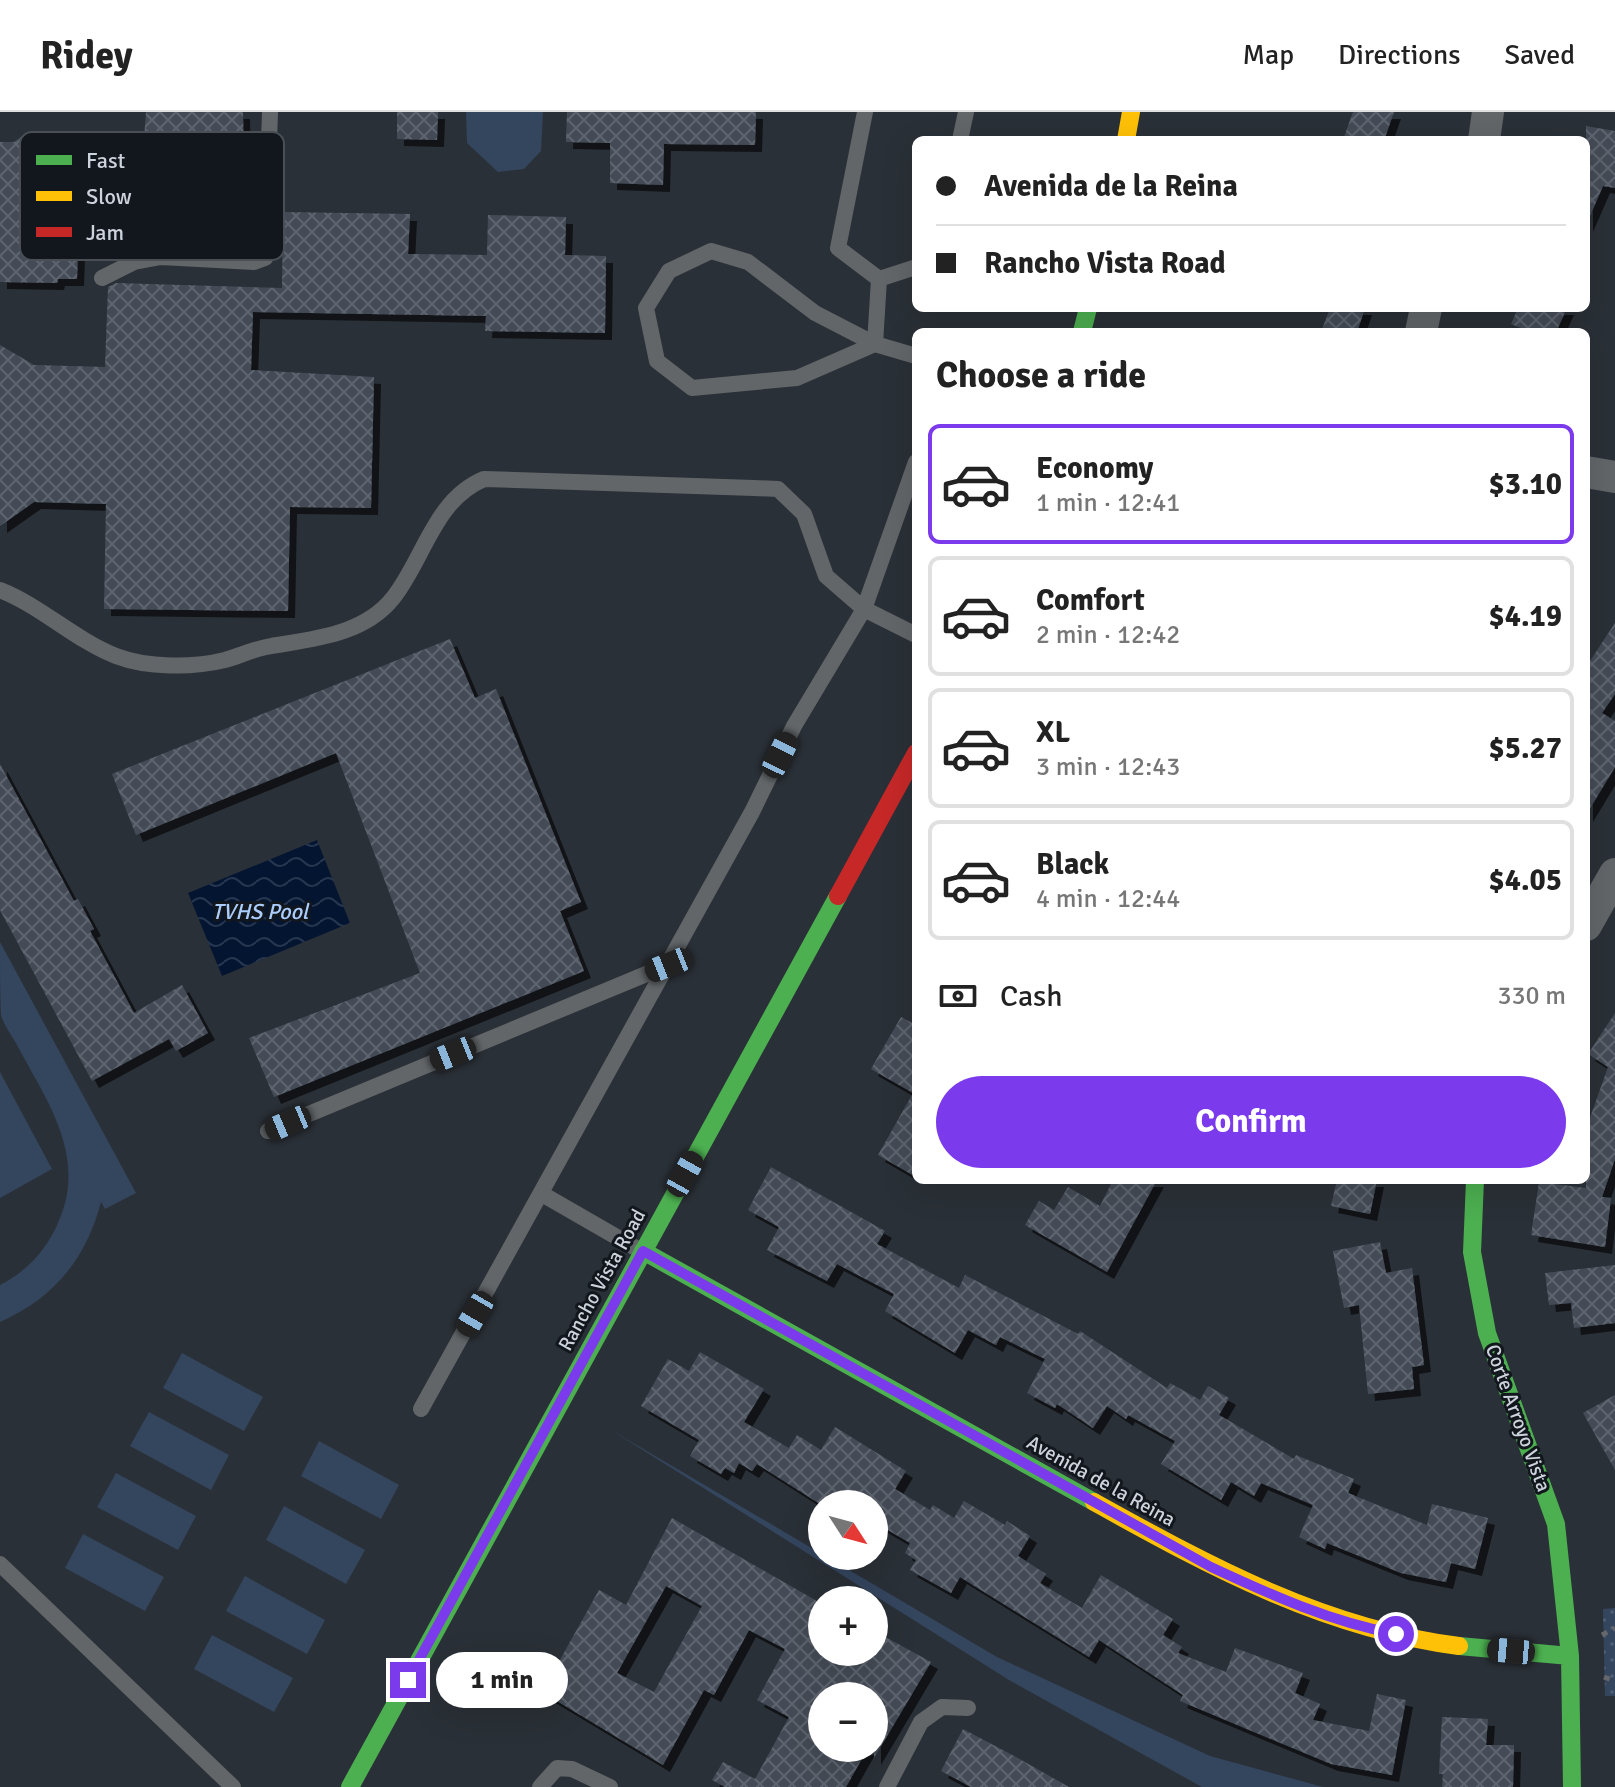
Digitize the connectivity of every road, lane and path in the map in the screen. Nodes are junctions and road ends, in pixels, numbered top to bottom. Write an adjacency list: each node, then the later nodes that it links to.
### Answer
1 (270, 112): 6 (lane)
2 (865, 112): 15 (lane)
3 (966, 112): 7 (lane)
4 (1131, 112): 8 (street)
5 (1488, 112): 9 (street)
6 (269, 132)
7 (961, 136)
8 (1127, 136)
9 (1485, 136)
10 (145, 260): 14 (lane)
11 (208, 260): 12 (lane)
12 (252, 260)
13 (912, 268): 15 (lane)
14 (102, 278)
15 (879, 279): 16 (lane)
16 (875, 344): 16 (lane); 17 (lane)
17 (912, 355)
18 (912, 473): 22 (lane)
19 (1590, 473): 20 (street)
20 (1615, 477)
21 (0, 590): 22 (lane)
22 (864, 609): 23 (lane); 27 (lane)
23 (912, 633)
24 (912, 760): 31 (street, Rancho Vista Road)
25 (1615, 874): 26 (street)
26 (1590, 918)
27 (668, 965): 28 (lane); 30 (lane)
28 (268, 1131)
29 (1475, 1184): 34 (street, Corte Arroyo Vista)
30 (542, 1194): 31 (lane); 32 (lane)
31 (643, 1251): 34 (street, Avenida de la Reina); 37 (street, Rancho Vista Road)
32 (421, 1409)
33 (0, 1564): 36 (lane)
34 (1570, 1656): 41 (street, Corte Arroyo Vista)
35 (968, 1708): 40 (lane)
36 (233, 1787)
37 (350, 1787)
38 (540, 1787): 39 (lane)
39 (610, 1787)
40 (887, 1787)
41 (1572, 1787)

